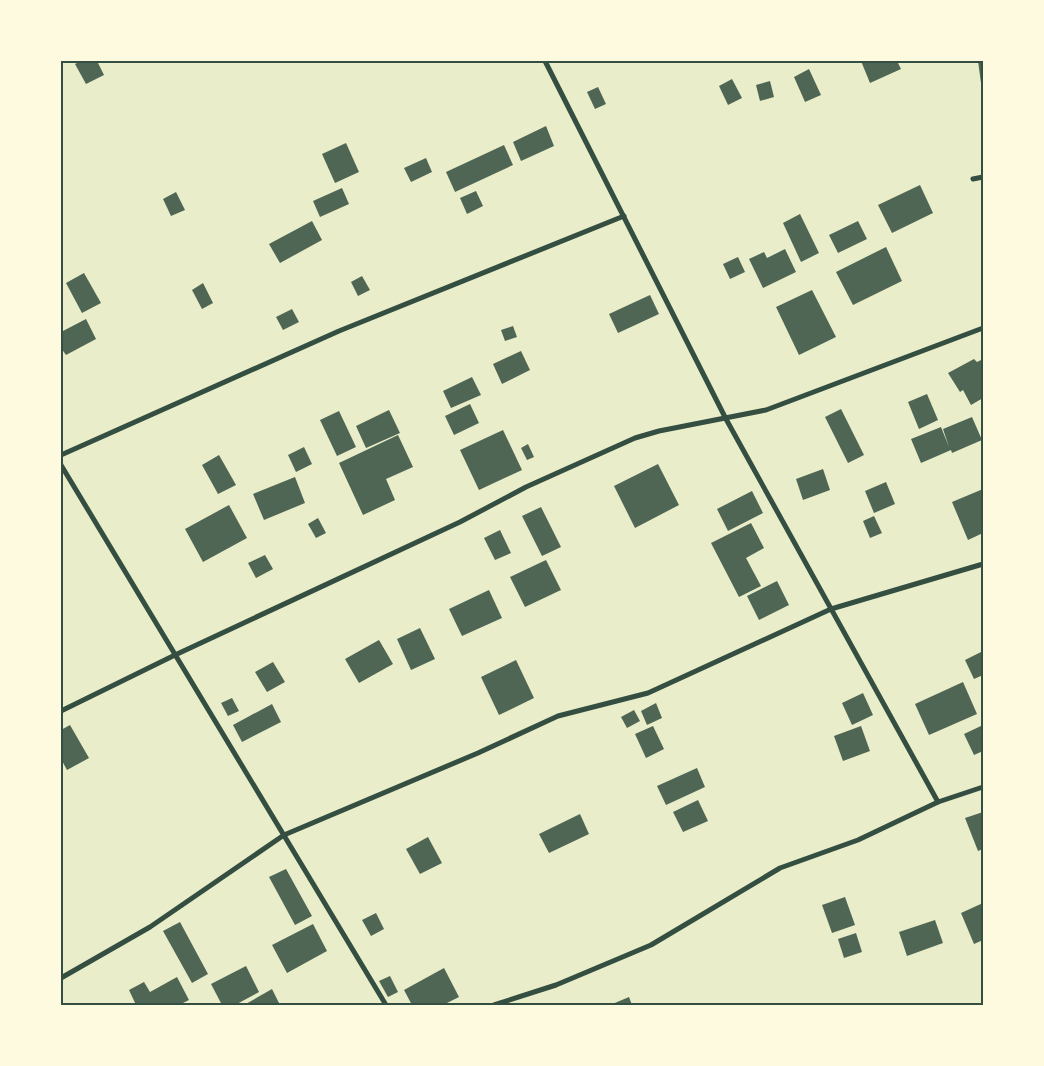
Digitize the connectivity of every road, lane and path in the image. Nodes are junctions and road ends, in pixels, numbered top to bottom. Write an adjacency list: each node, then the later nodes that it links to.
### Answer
1 (545, 61): 4 (street)
2 (983, 178): 3 (street)
3 (973, 179)
4 (624, 216): 6 (street); 7 (street)
5 (983, 328): 6 (street)
6 (726, 419): 10 (street); 11 (street)
7 (61, 455)
8 (61, 464): 11 (street)
9 (983, 564): 10 (street)
10 (831, 609): 14 (street); 15 (street)
11 (175, 654): 12 (street); 15 (street)
12 (61, 711)
13 (983, 787): 14 (street)
14 (938, 802): 18 (street)
15 (284, 836): 16 (street); 17 (street)
16 (61, 978)
17 (386, 1005)
18 (494, 1005)

